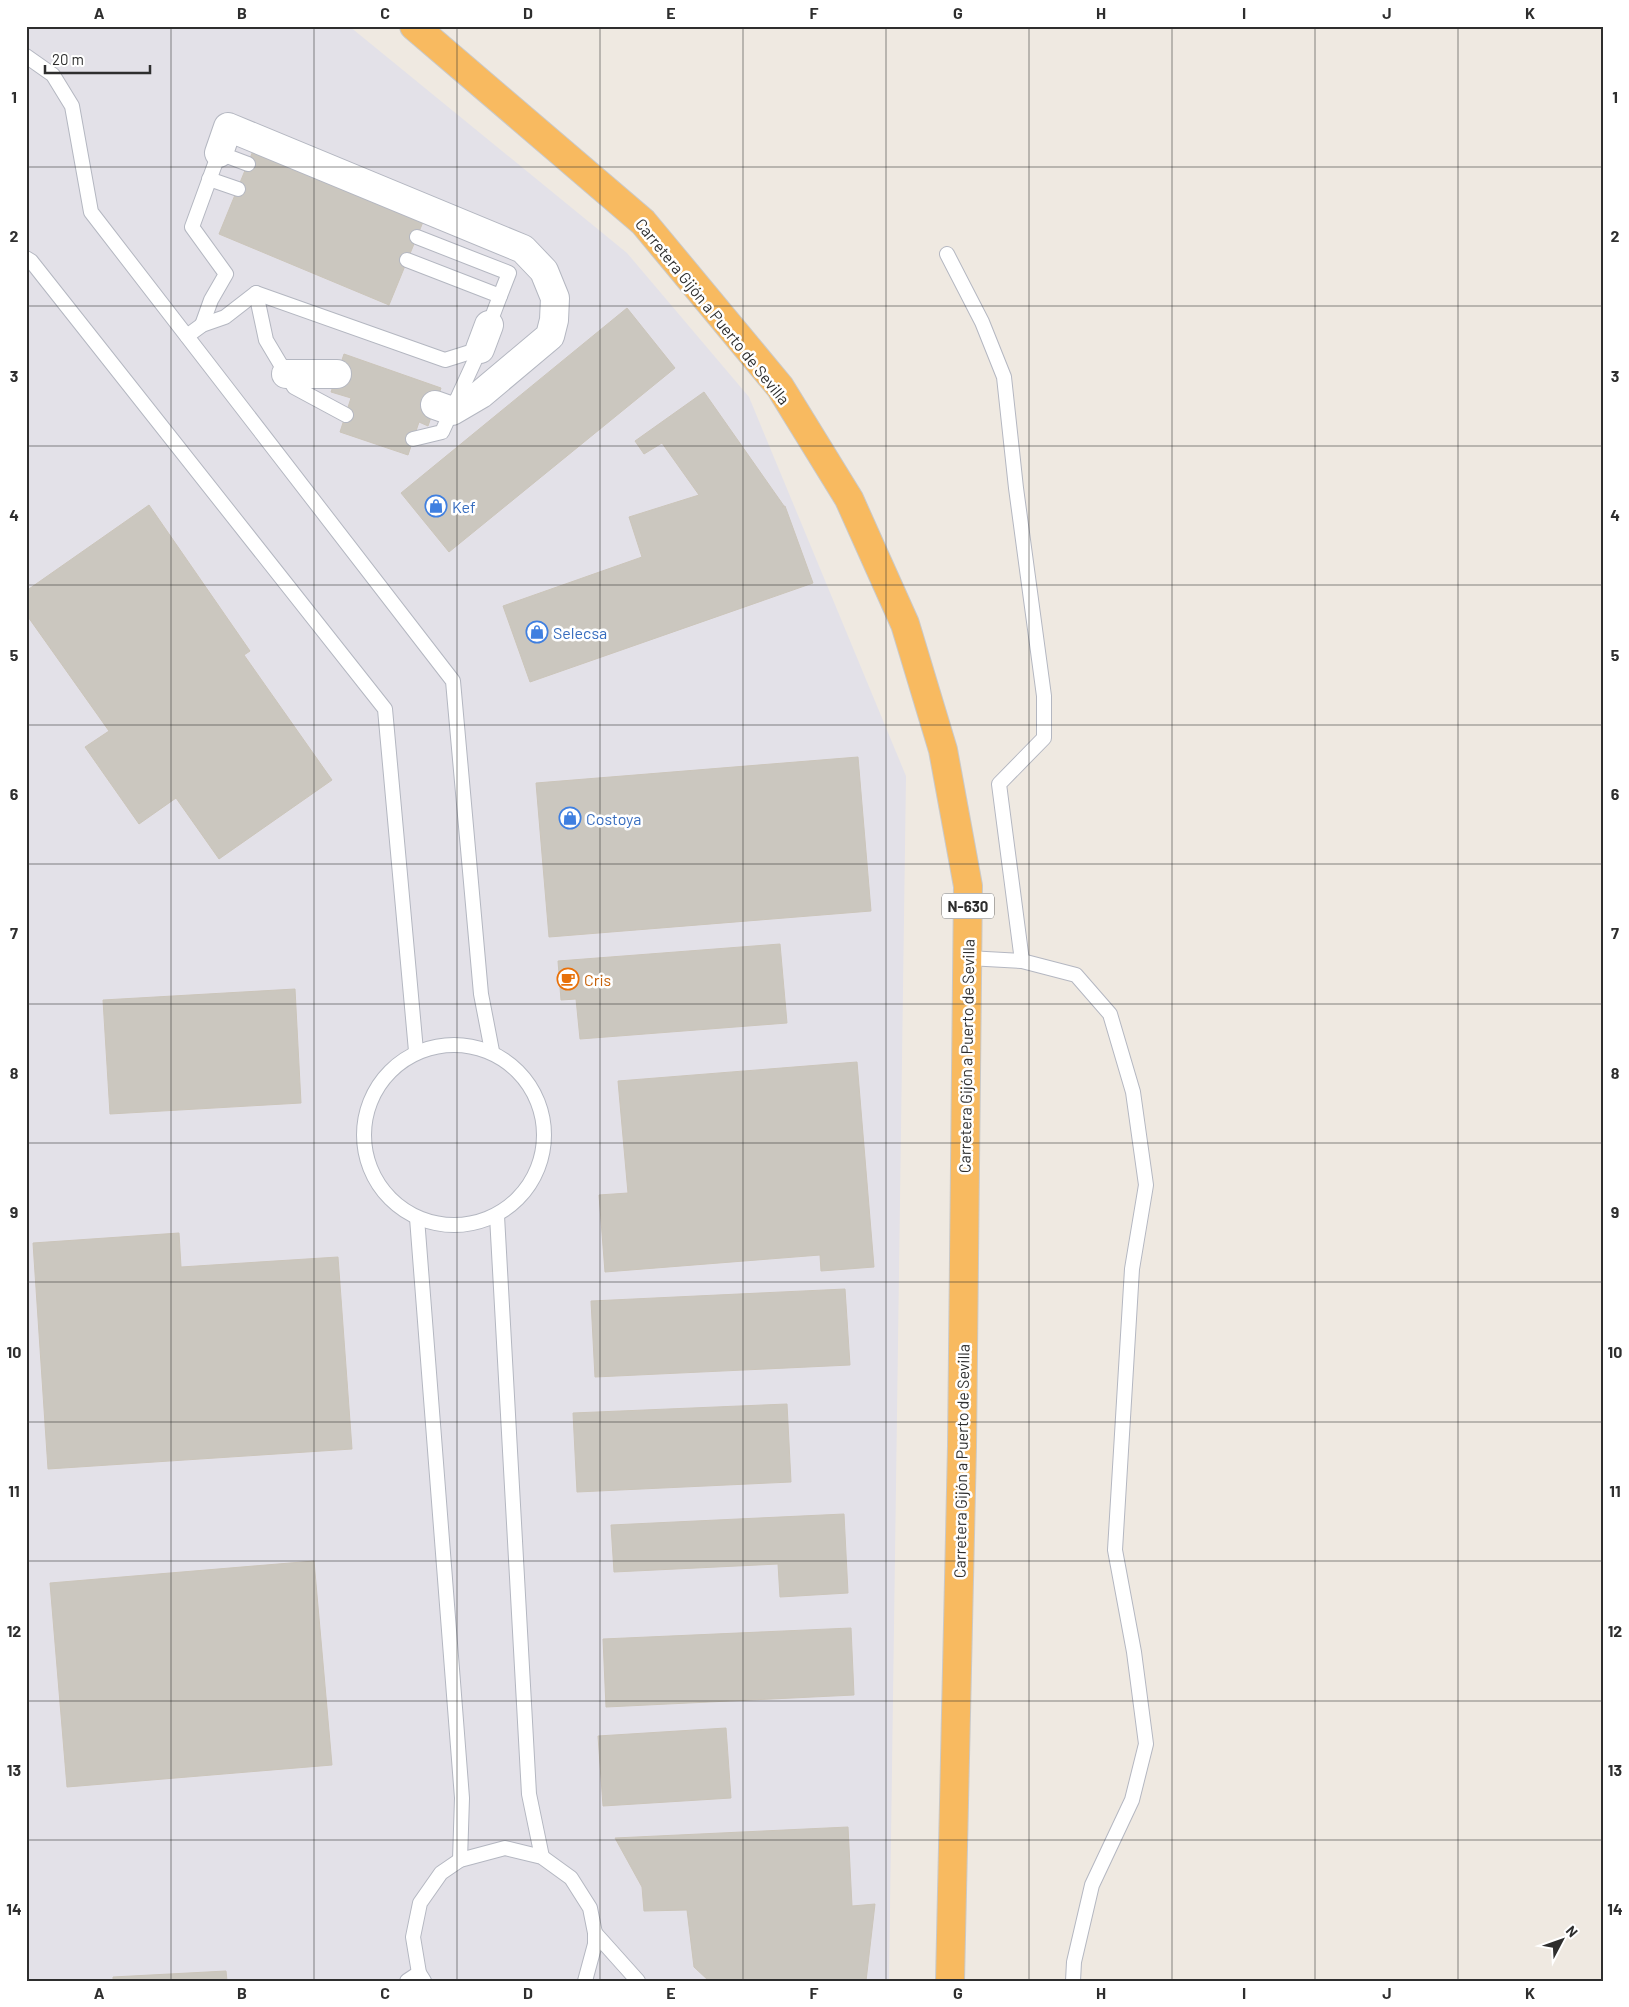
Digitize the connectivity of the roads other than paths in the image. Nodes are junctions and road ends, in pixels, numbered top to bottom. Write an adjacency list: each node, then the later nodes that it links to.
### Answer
1 (414, 26): 21 (highway, Carretera Gijón a Puerto de Sevilla / N-630)
2 (26, 56): 14 (lane)
3 (219, 153): 4 (lane); 5 (lane); 18 (street)
4 (248, 164)
5 (209, 179): 6 (lane); 13 (lane)
6 (238, 190)
7 (417, 237): 12 (lane)
8 (947, 254): 22 (lane)
9 (26, 258): 23 (lane)
10 (407, 260): 12 (lane)
11 (256, 293): 13 (lane); 15 (lane); 16 (lane)
12 (500, 296): 15 (lane)
13 (202, 325): 14 (lane)
14 (187, 336): 24 (lane)
15 (485, 337): 18 (lane)
16 (286, 374): 17 (street); 19 (lane)
17 (338, 374)
18 (444, 408): 20 (lane)
19 (346, 414)
20 (413, 439)
21 (968, 958): 22 (lane); 33 (highway, Carretera Gijón a Puerto de Sevilla / N-630)
22 (1022, 961): 34 (lane)
23 (416, 1051): 24 (lane); 26 (lane)
24 (492, 1052): 25 (lane)
25 (497, 1216): 26 (lane); 27 (lane)
26 (417, 1218): 28 (lane)
27 (542, 1857): 28 (lane); 29 (lane)
28 (460, 1860): 30 (lane)
29 (595, 1934): 31 (lane); 32 (lane)
30 (417, 1978)
31 (585, 1981)
32 (638, 1981)
33 (950, 1981)
34 (1073, 1981)

